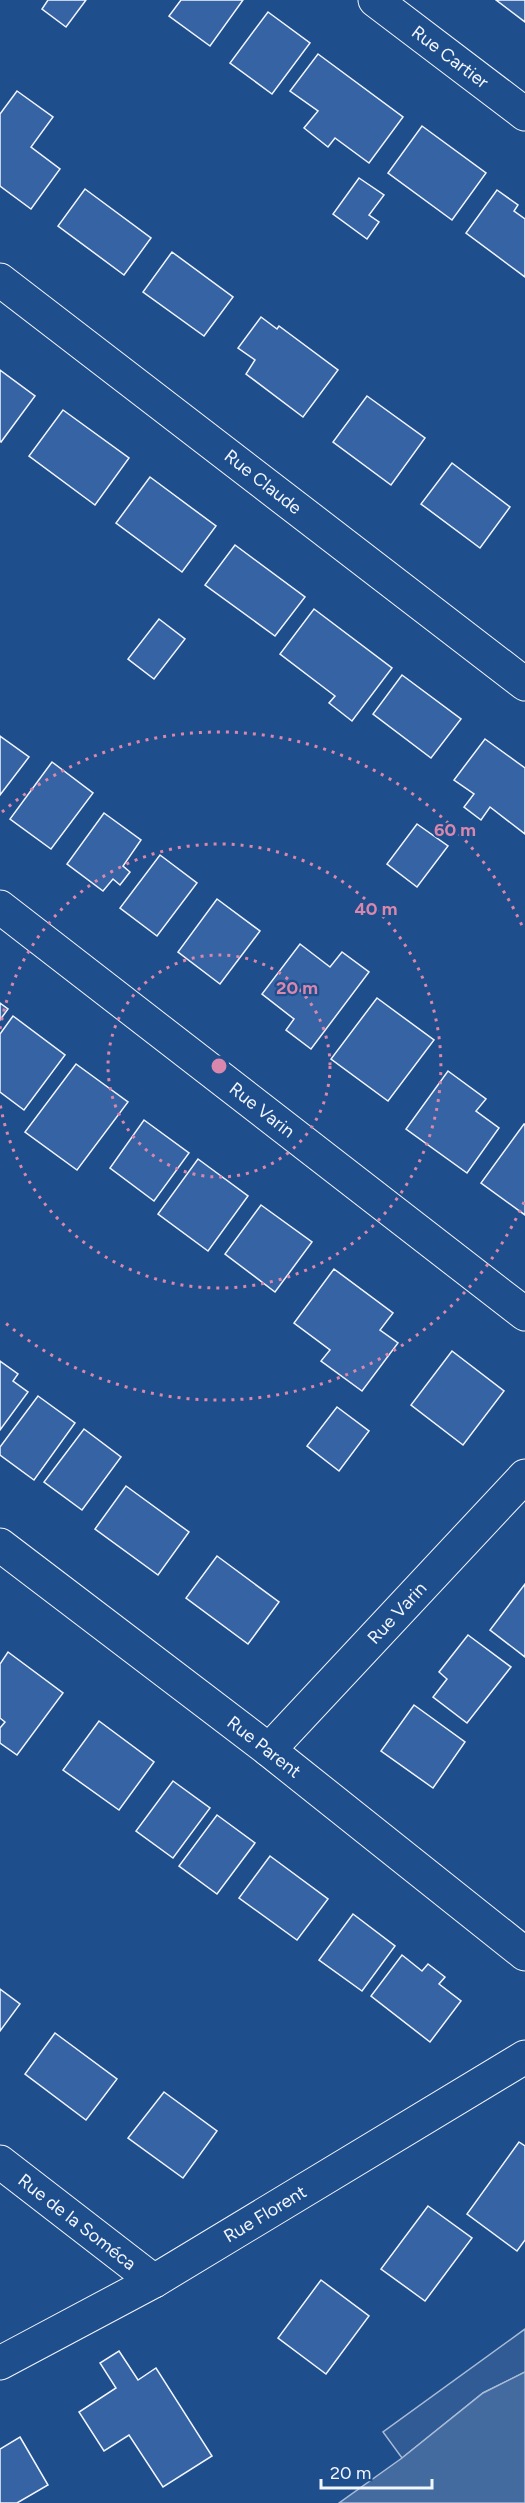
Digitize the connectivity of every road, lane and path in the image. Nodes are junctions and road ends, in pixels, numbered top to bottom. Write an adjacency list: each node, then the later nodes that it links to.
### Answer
1 (375, 0): 2 (street, Rue Cartier)
2 (525, 114)
3 (0, 280): 4 (street, Rue Claude)
4 (525, 684)
5 (0, 907): 6 (street, Rue Varin)
6 (525, 1314)
7 (525, 1476): 9 (street, Rue Varin)
8 (0, 1545): 9 (street, Rue Parent)
9 (269, 1750): 10 (street, Rue Parent)
10 (525, 1954)
11 (525, 2057): 13 (street, Rue Florent)
12 (0, 2162): 13 (street, Rue de la Soméca)
13 (154, 2281): 14 (street, Rue Florent)
14 (0, 2363)

